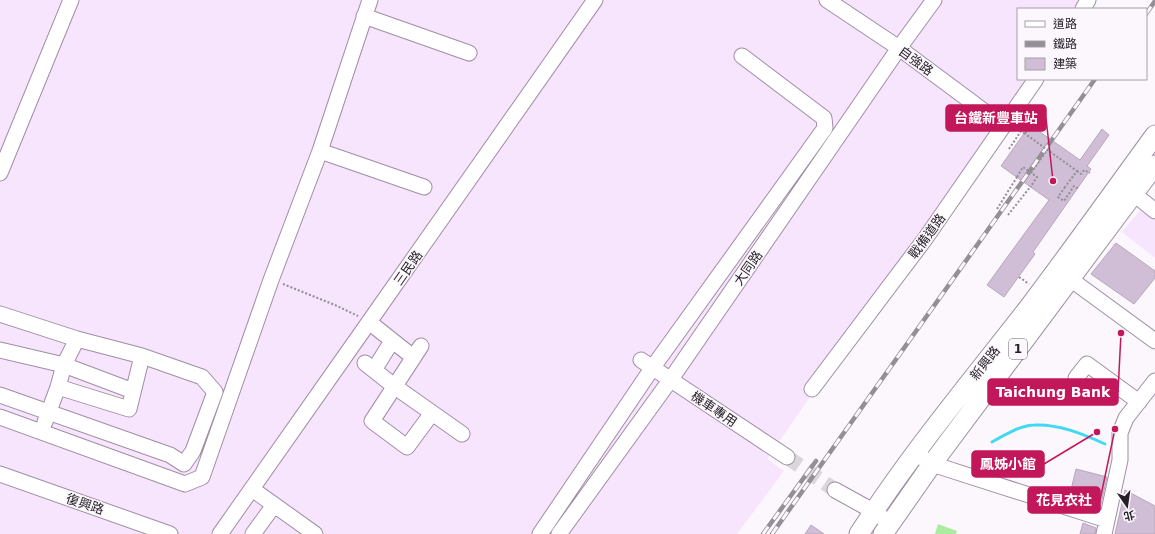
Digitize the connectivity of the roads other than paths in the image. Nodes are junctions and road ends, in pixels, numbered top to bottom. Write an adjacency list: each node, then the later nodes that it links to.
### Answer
1 (71, 0): 15 (street)
2 (370, 0): 6 (street)
3 (595, 0): 21 (street, 三民路)
4 (826, 0): 7 (street, 自強路)
5 (934, 0): 7 (street, 大同路)
6 (364, 16): 8 (street); 13 (street)
7 (899, 48): 11 (street, 自強路); 30 (street, 大同路)
8 (469, 53)
9 (742, 56): 27 (street)
10 (1035, 80): 11 (street, 戰備道路)
11 (1004, 126): 34 (street, 戰備道路)
12 (1155, 135): 19 (main road, 新興路 / 1)
13 (320, 151): 16 (street); 41 (street)
14 (1155, 165): 17 (main road, 新興路 / 1)
15 (0, 173)
16 (424, 187)
17 (1134, 194): 18 (street); 19 (main road, 新興路 / 1)
18 (1155, 211)
19 (1063, 274): 24 (street); 43 (main road, 新興路 / 1); 45 (main road, 新興路 / 1)
20 (0, 314): 22 (street)
21 (370, 322): 23 (street); 47 (street, 三民路)
22 (77, 338): 26 (street); 28 (street)
23 (392, 340): 32 (street); 32 (street)
24 (1155, 341)
25 (0, 350): 28 (street)
26 (142, 356): 35 (street); 38 (street)
27 (647, 364): 30 (street, 機車專用); 57 (street)
28 (64, 365): 33 (street); 35 (street)
29 (1076, 378): 37 (street)
30 (671, 379): 44 (street, 機車專用); 58 (street, 大同路)
31 (1155, 381): 37 (street)
32 (394, 386): 39 (street); 39 (street)
33 (58, 387): 35 (street); 38 (street)
34 (812, 389)
35 (133, 391)
36 (0, 395): 38 (street)
37 (1139, 402): 51 (street)
38 (49, 412): 41 (street)
39 (432, 412): 42 (street)
40 (0, 417): 41 (street)
41 (42, 432)
42 (462, 434)
43 (915, 453): 45 (street); 50 (main road, 新興路 / 1)
44 (787, 457)
45 (932, 464): 51 (street); 52 (main road, 新興路 / 1)
46 (0, 474): 53 (street, 復興路)
47 (252, 489): 49 (street); 54 (street, 三民路)
48 (835, 490): 50 (street)
49 (274, 505): 55 (street); 56 (street)
50 (873, 511): 52 (street); 59 (main road, 新興路 / 1)
51 (1106, 527)
52 (887, 529)
53 (170, 534)
54 (220, 534)
55 (253, 534)
56 (315, 534)
57 (540, 534)
58 (560, 534)
59 (859, 534)

